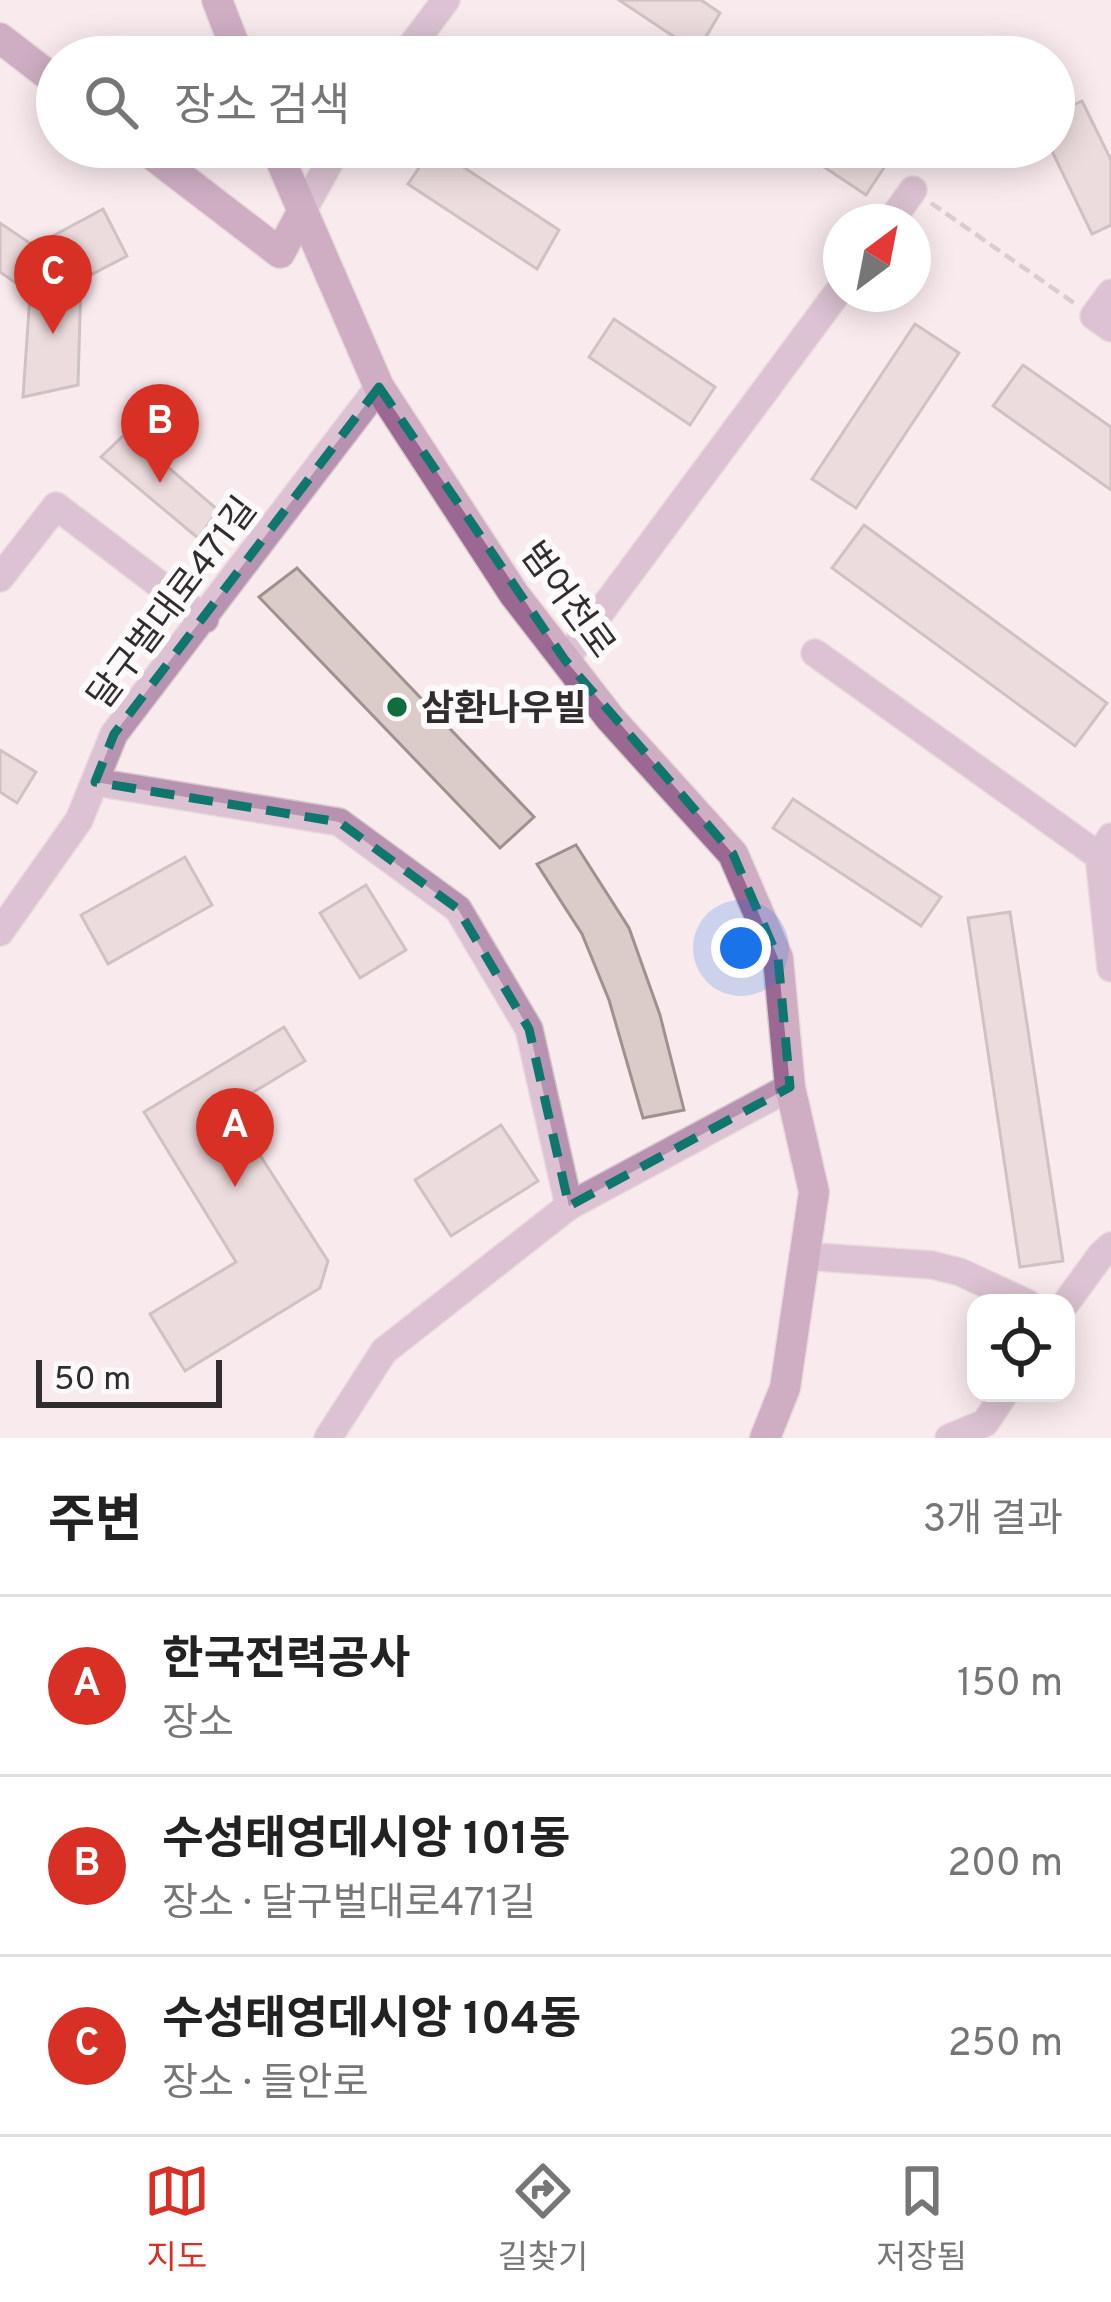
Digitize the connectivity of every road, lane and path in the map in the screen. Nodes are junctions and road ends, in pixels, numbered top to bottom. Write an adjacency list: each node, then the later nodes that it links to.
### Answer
1 (217, 0): 3 (street)
2 (446, 0): 4 (street)
3 (231, 36)
4 (419, 36)
5 (0, 38): 6 (street)
6 (36, 66)
7 (169, 168): 12 (street)
8 (285, 168): 12 (street, 범어천로)
9 (326, 168): 12 (street)
10 (913, 190): 11 (street); 15 (path)
11 (903, 204)
12 (302, 212): 16 (street, 범어천로)
13 (1111, 292): 15 (street)
14 (823, 312): 20 (street)
15 (1102, 322)
16 (380, 387): 18 (street, 달구벌대로471길); 20 (street, 범어천로)
17 (0, 578): 18 (street)
18 (205, 619): 21 (street, 달구벌대로471길)
19 (815, 653): 22 (street)
20 (565, 660): 25 (street, 범어천로)
21 (95, 782): 23 (street, 달구벌대로471길); 26 (street)
22 (1105, 846): 24 (street)
23 (0, 932)
24 (1111, 968)
25 (790, 1087): 26 (street); 28 (street, 범어천로)
26 (569, 1206): 32 (street)
27 (1111, 1246): 30 (street)
28 (803, 1256): 29 (street); 33 (street, 범어천로)
29 (1008, 1294)
30 (1073, 1294)
31 (999, 1402): 34 (street)
32 (328, 1438)
33 (765, 1438)
34 (950, 1438)

